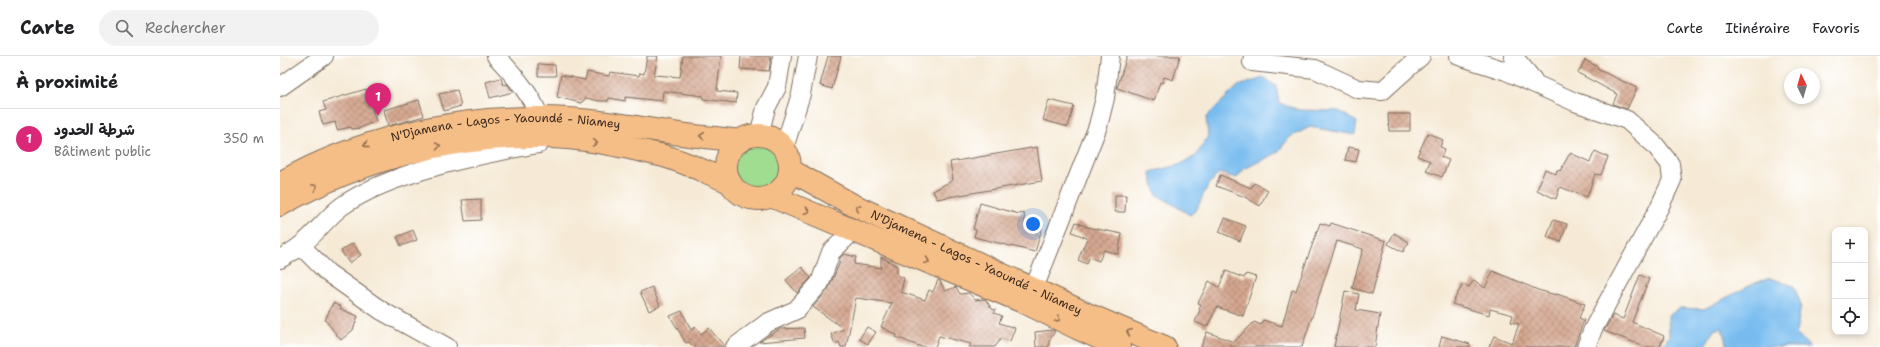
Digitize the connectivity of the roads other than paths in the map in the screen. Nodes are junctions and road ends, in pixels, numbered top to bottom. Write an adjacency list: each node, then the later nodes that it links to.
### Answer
1 (324, 56): 11 (street)
2 (496, 56): 12 (street)
3 (782, 56): 13 (street)
4 (808, 56): 15 (street)
5 (1110, 56): 24 (street)
6 (1253, 56): 7 (street)
7 (1421, 56)
8 (1459, 56): 10 (street)
9 (1513, 56): 10 (street)
10 (1536, 83): 29 (street)
11 (280, 87)
12 (542, 127): 13 (highway, N'Djamena - Lagos - Yaoundé - Niamey, one-way to 12); 14 (highway, N'Djamena - Lagos - Yaoundé - Niamey); 18 (highway, N'Djamena - Lagos - Yaoundé - Niamey, one-way to 18); 20 (highway, N'Djamena - Lagos - Yaoundé - Niamey, one-way to 12)
13 (750, 138): 15 (highway); 17 (highway)
14 (571, 139): 17 (highway, N'Djamena - Lagos - Yaoundé - Niamey, one-way to 17); 22 (street)
15 (784, 148): 16 (highway)
16 (790, 170): 19 (highway); 24 (highway, N'Djamena - Lagos - Yaoundé - Niamey, one-way to 16)
17 (730, 182): 19 (highway)
18 (280, 183)
19 (771, 196): 21 (highway, N'Djamena - Lagos - Yaoundé - Niamey, one-way to 21)
20 (280, 205)
21 (854, 230): 24 (highway, N'Djamena - Lagos - Yaoundé - Niamey, one-way to 24); 26 (street)
22 (301, 246): 23 (street); 25 (street)
23 (280, 259)
24 (1031, 296): 27 (highway, N'Djamena - Lagos - Yaoundé - Niamey, one-way to 27); 28 (highway, N'Djamena - Lagos - Yaoundé - Niamey, one-way to 24)
25 (447, 347)
26 (735, 347)
27 (1118, 347)
28 (1165, 347)
29 (1586, 347)

